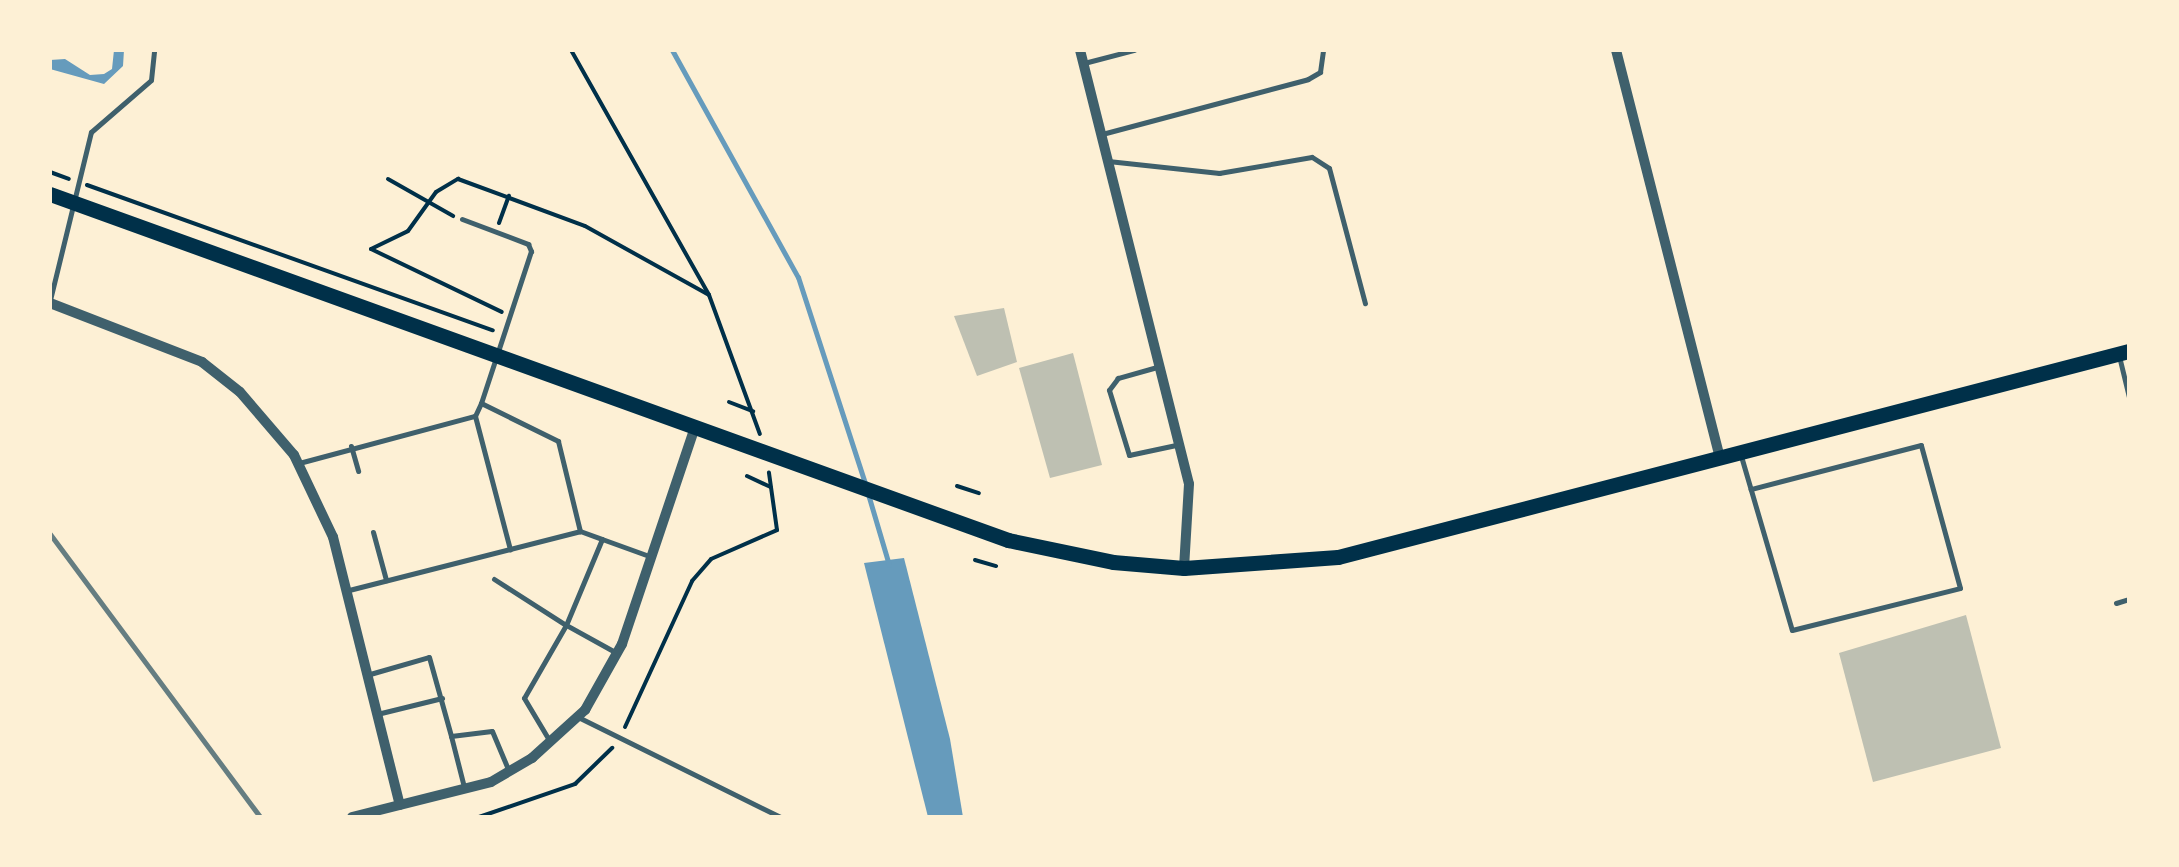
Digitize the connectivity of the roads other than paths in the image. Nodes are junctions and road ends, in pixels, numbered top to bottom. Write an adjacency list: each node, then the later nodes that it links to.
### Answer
1 (154, 50): 11 (lane)
2 (1080, 50): 6 (street)
3 (1134, 50): 6 (lane)
4 (1324, 50): 7 (lane)
5 (1616, 50): 23 (street)
6 (1083, 63): 7 (street)
7 (1102, 134): 8 (street)
8 (1108, 162): 12 (lane); 15 (street)
9 (50, 194): 14 (main road)
10 (462, 220): 14 (lane)
11 (50, 302): 24 (street)
12 (1365, 303)
13 (2124, 352): 16 (lane); 22 (main road)
14 (500, 355): 17 (lane); 19 (main road)
15 (1160, 366): 20 (street); 20 (lane)
16 (2129, 397)
17 (481, 403): 18 (lane); 28 (lane)
18 (475, 416): 21 (lane); 30 (lane)
19 (695, 427): 31 (street); 32 (main road)
20 (1179, 445): 32 (street)
21 (352, 446): 24 (lane); 25 (lane)
22 (1740, 454): 23 (main road); 26 (lane)
23 (1720, 459): 32 (main road)
24 (298, 464): 35 (street)
25 (358, 472)
26 (1752, 489): 26 (lane)
27 (373, 532): 34 (lane)
28 (580, 532): 29 (lane); 30 (lane)
29 (602, 539): 31 (lane); 38 (lane)
30 (510, 549): 34 (lane)
31 (652, 556): 39 (street)
32 (1184, 568)
33 (494, 579): 38 (lane)
34 (386, 580): 35 (lane)
35 (346, 590): 40 (street)
36 (2129, 599): 37 (lane)
37 (2116, 603)
38 (566, 626): 39 (lane); 45 (lane)
39 (618, 654): 43 (street)
40 (368, 674): 41 (lane); 42 (street)
41 (442, 698): 42 (lane); 44 (lane)
42 (377, 714): 48 (street)
43 (578, 716): 45 (street); 50 (lane)
44 (451, 736): 46 (lane); 47 (lane)
45 (550, 742): 46 (street)
46 (510, 772): 47 (street)
47 (465, 789): 48 (street)
48 (400, 805): 49 (street)
49 (352, 817)
50 (780, 817)

